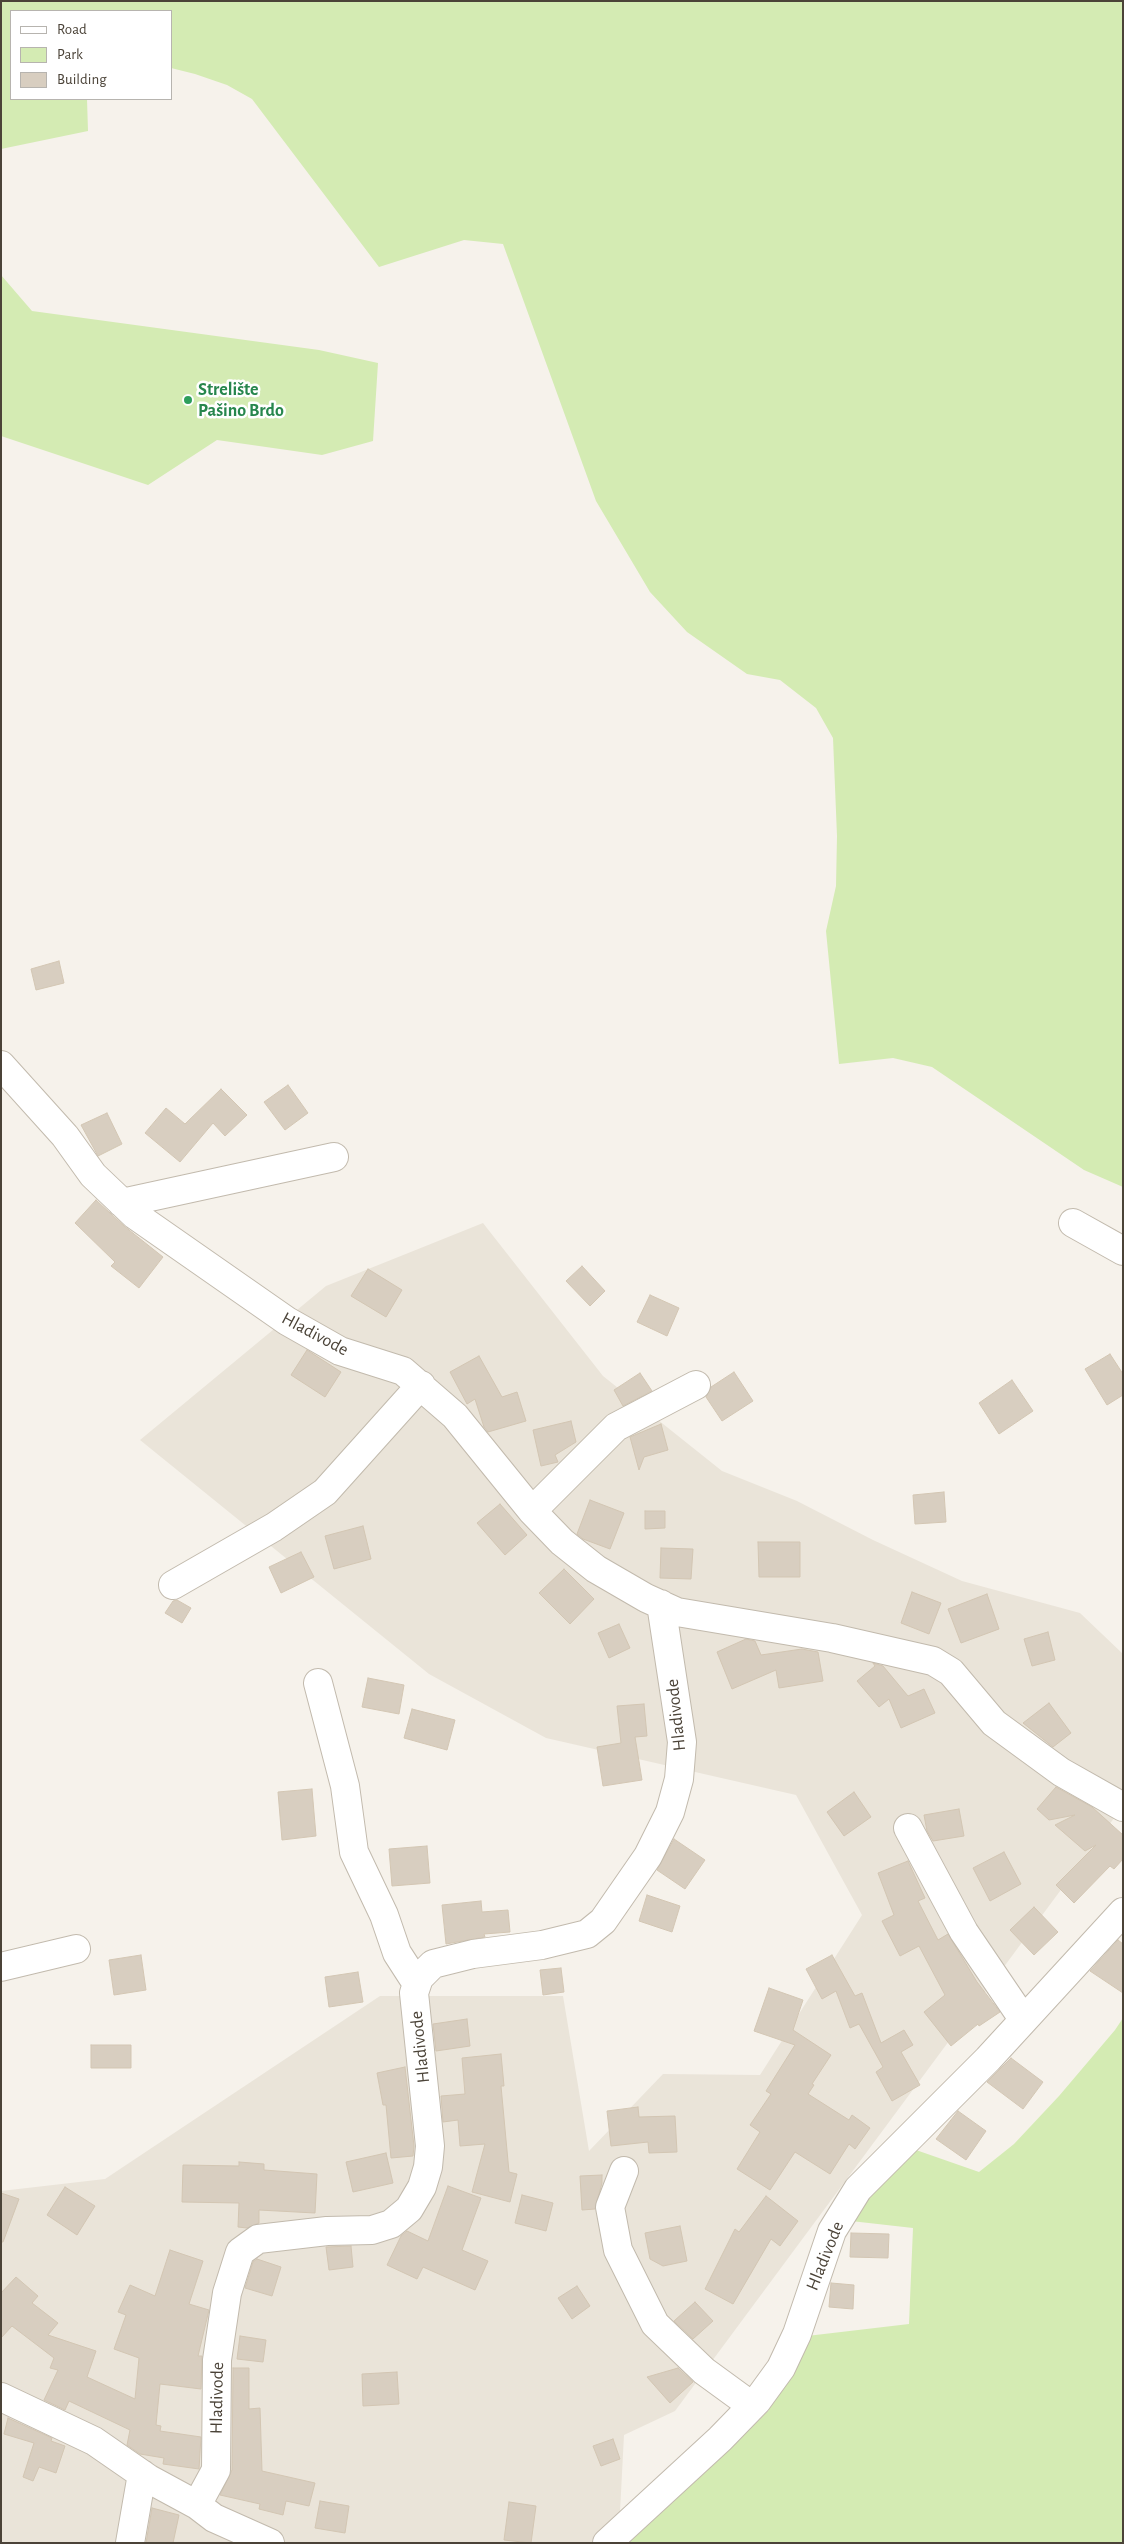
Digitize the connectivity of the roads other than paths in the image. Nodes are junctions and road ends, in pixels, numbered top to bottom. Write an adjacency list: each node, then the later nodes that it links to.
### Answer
1 (1, 1065): 3 (street, Hladivode)
2 (334, 1157): 3 (street)
3 (122, 1203): 7 (street, Hladivode)
4 (1074, 1223): 5 (street)
5 (1123, 1251)
6 (696, 1384): 8 (street)
7 (421, 1385): 8 (street, Hladivode); 9 (street)
8 (532, 1511): 10 (street, Hladivode)
9 (173, 1585)
10 (661, 1604): 12 (street, Hladivode); 17 (street, Hladivode)
11 (318, 1683): 17 (street)
12 (1123, 1807)
13 (908, 1828): 18 (street)
14 (1123, 1912): 18 (street, Hladivode)
15 (76, 1949): 16 (street)
16 (1, 1967)
17 (417, 1984): 23 (street, Hladivode)
18 (1024, 2019): 21 (street, Hladivode)
19 (624, 2171): 21 (street)
20 (1, 2397): 22 (street)
21 (752, 2406): 26 (street, Hladivode)
22 (142, 2474): 23 (street); 24 (street)
23 (197, 2505): 25 (street)
24 (130, 2543)
25 (270, 2543)
26 (606, 2543)

